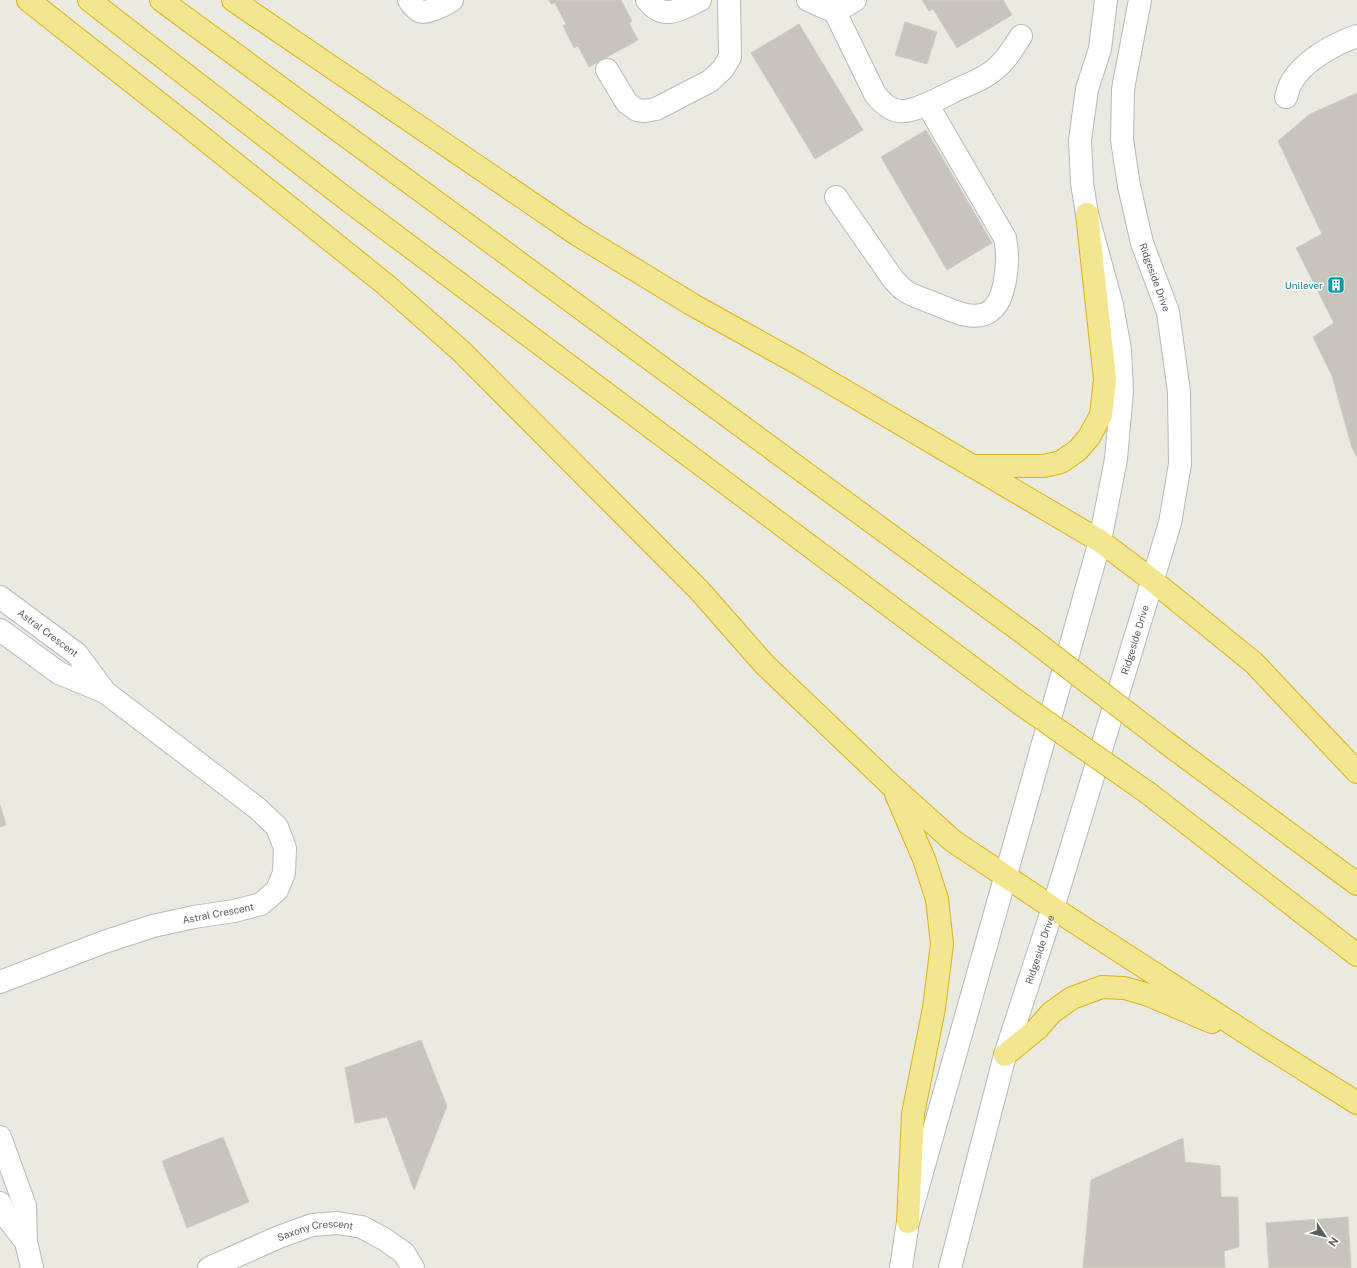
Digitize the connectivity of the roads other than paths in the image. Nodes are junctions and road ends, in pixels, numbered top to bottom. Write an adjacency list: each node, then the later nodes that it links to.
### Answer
1 (28, 0): 29 (highway)
2 (89, 0): 33 (highway, bridge)
3 (161, 0): 31 (highway, bridge)
4 (233, 0): 22 (highway)
5 (410, 0): 6 (street)
6 (452, 0)
7 (647, 0): 8 (street)
8 (700, 0)
9 (729, 0): 17 (street)
10 (808, 0): 14 (street)
11 (855, 0): 14 (street)
12 (1106, 0): 21 (street)
13 (1140, 0): 24 (street, Ridgeside Drive)
14 (835, 12): 19 (street)
15 (1021, 36): 19 (street)
16 (1357, 36): 18 (street)
17 (606, 70)
18 (1286, 97)
19 (927, 104): 20 (street)
20 (836, 197)
21 (1087, 214): 22 (highway); 23 (street)
22 (971, 466): 23 (highway)
23 (1100, 541): 24 (highway); 30 (street)
24 (1152, 580): 28 (highway); 32 (street, Ridgeside Drive)
25 (0, 597): 27 (street, Astral Crescent)
26 (0, 630): 27 (street, Astral Crescent)
27 (105, 692): 34 (street, Astral Crescent)
28 (1357, 772)
29 (893, 787): 30 (highway); 40 (highway)
30 (1005, 876): 32 (highway); 40 (street)
31 (1357, 884)
32 (1053, 908): 35 (highway); 36 (street, Ridgeside Drive)
33 (1357, 955)
34 (0, 982)
35 (1257, 1040): 36 (highway); 37 (highway)
36 (1006, 1055): 46 (street, Ridgeside Drive)
37 (1357, 1103)
38 (0, 1137): 41 (street)
39 (0, 1203): 41 (street)
40 (908, 1222): 45 (street)
41 (26, 1242): 42 (street)
42 (32, 1268)
43 (208, 1268): 44 (street, Saxony Crescent)
44 (413, 1268)
45 (901, 1268)
46 (950, 1268)

